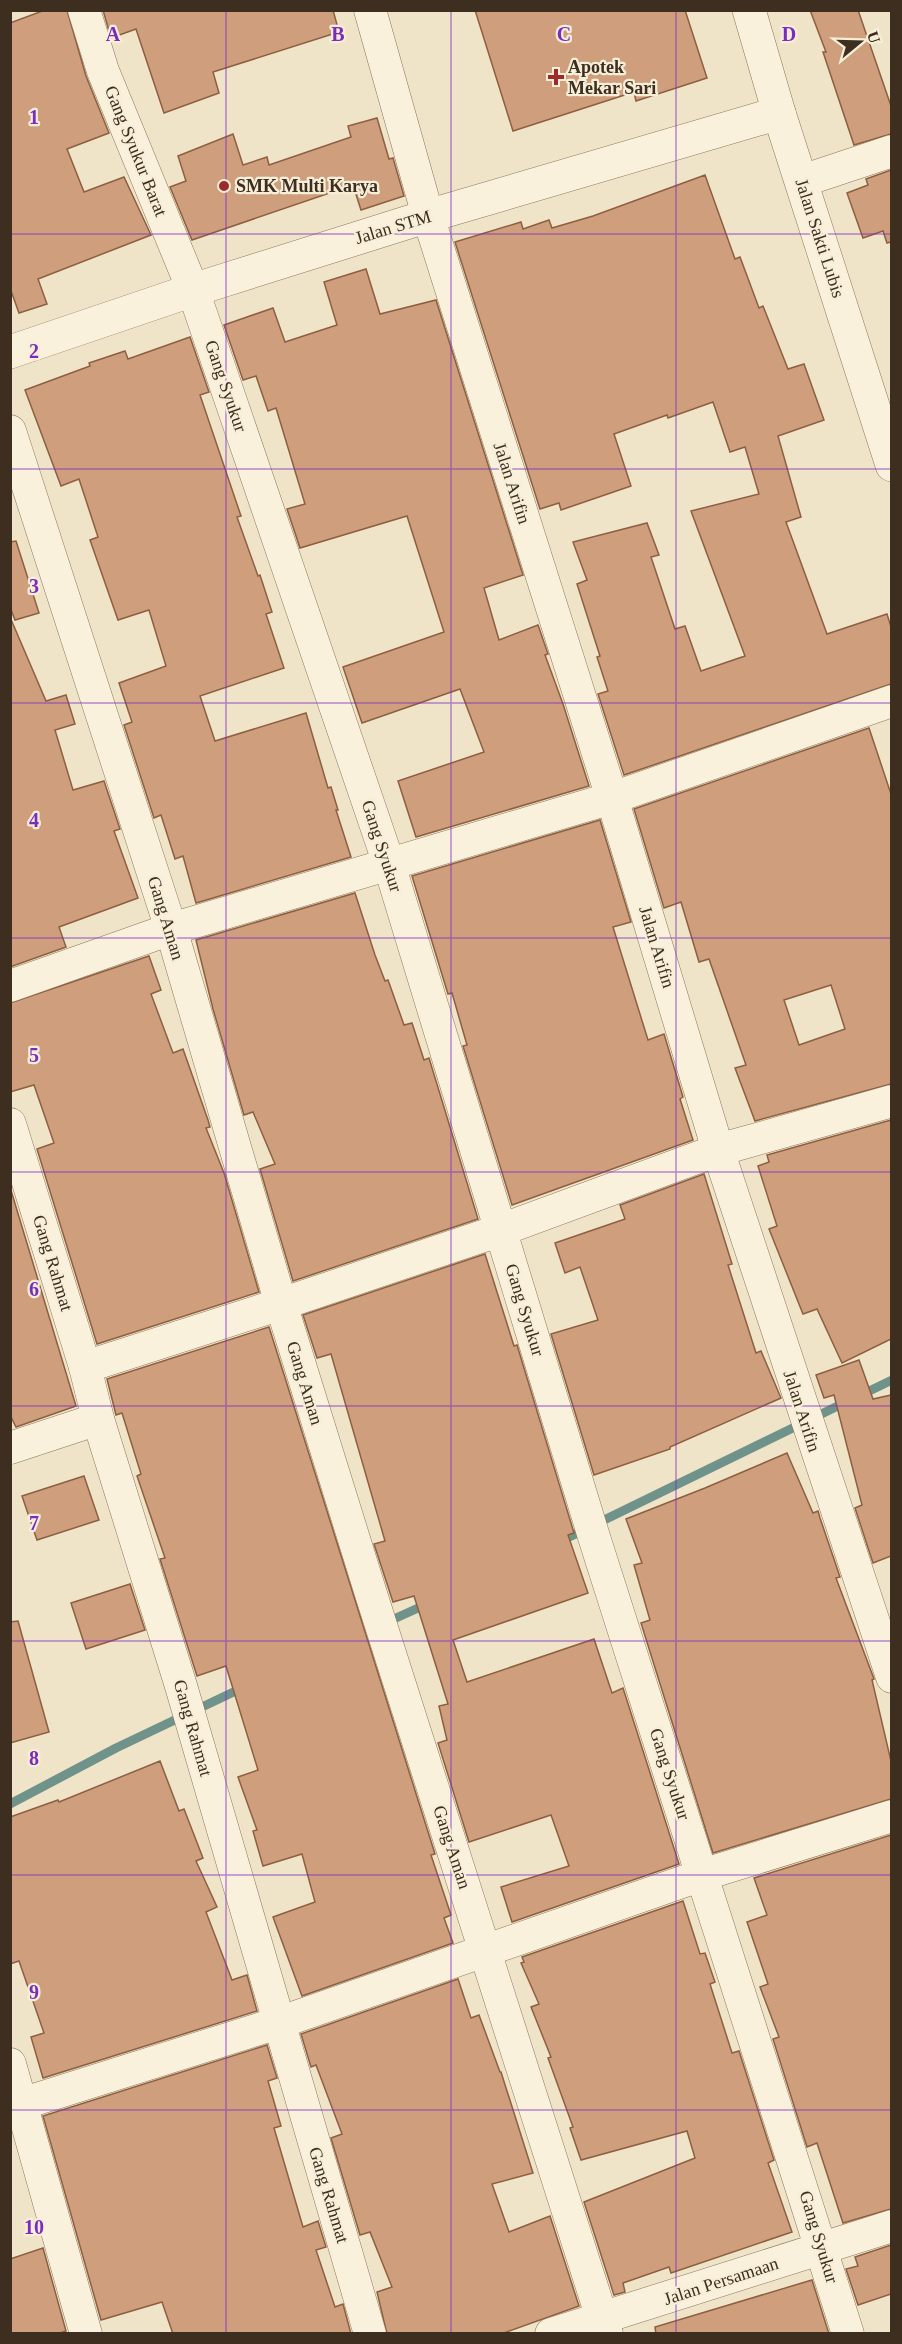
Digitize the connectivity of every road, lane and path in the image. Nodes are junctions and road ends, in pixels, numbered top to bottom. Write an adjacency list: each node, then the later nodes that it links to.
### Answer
1 (84, 10): 8 (street, Gang Syukur Barat)
2 (370, 10): 7 (street, Jalan Arifin)
3 (749, 10): 4 (street, Jalan Sakti Lubis)
4 (779, 113): 6 (street, Jalan Sakti Lubis); 7 (street, Jalan STM)
5 (891, 151): 6 (street)
6 (802, 181): 11 (street, Jalan Sakti Lubis)
7 (428, 216): 8 (street, Jalan STM); 13 (street, Jalan Arifin)
8 (194, 290): 9 (street, Jalan STM); 14 (street, Gang Syukur)
9 (10, 351)
10 (10, 431): 15 (street, Gang Aman)
11 (891, 465)
12 (891, 701): 13 (street)
13 (612, 798): 14 (street); 19 (street, Jalan Arifin)
14 (389, 864): 15 (street); 20 (street, Gang Syukur)
15 (171, 929): 16 (street); 21 (street, Gang Aman)
16 (10, 986)
17 (891, 1101): 19 (street)
18 (10, 1124): 22 (street, Gang Rahmat)
19 (718, 1150): 20 (street); 25 (street, Jalan Arifin)
20 (501, 1230): 21 (street); 27 (street, Gang Syukur)
21 (281, 1304): 22 (street); 28 (street, Gang Aman)
22 (85, 1368): 23 (street, Gang Rahmat)
23 (98, 1419): 24 (street); 29 (street, Gang Rahmat)
24 (10, 1448)
25 (890, 1670)
26 (891, 1816): 27 (street)
27 (702, 1875): 28 (street); 32 (street, Gang Syukur)
28 (485, 1952): 29 (street); 33 (street, Gang Aman)
29 (278, 2023): 30 (street); 35 (street, Gang Rahmat)
30 (15, 2089): 34 (street)
31 (891, 2226): 32 (street, Jalan Persamaan)
32 (823, 2248): 33 (street, Jalan Persamaan); 37 (street, Gang Syukur)
33 (605, 2326): 36 (street, Jalan Persamaan)
34 (86, 2334)
35 (370, 2334)
36 (551, 2334)
37 (849, 2334)

